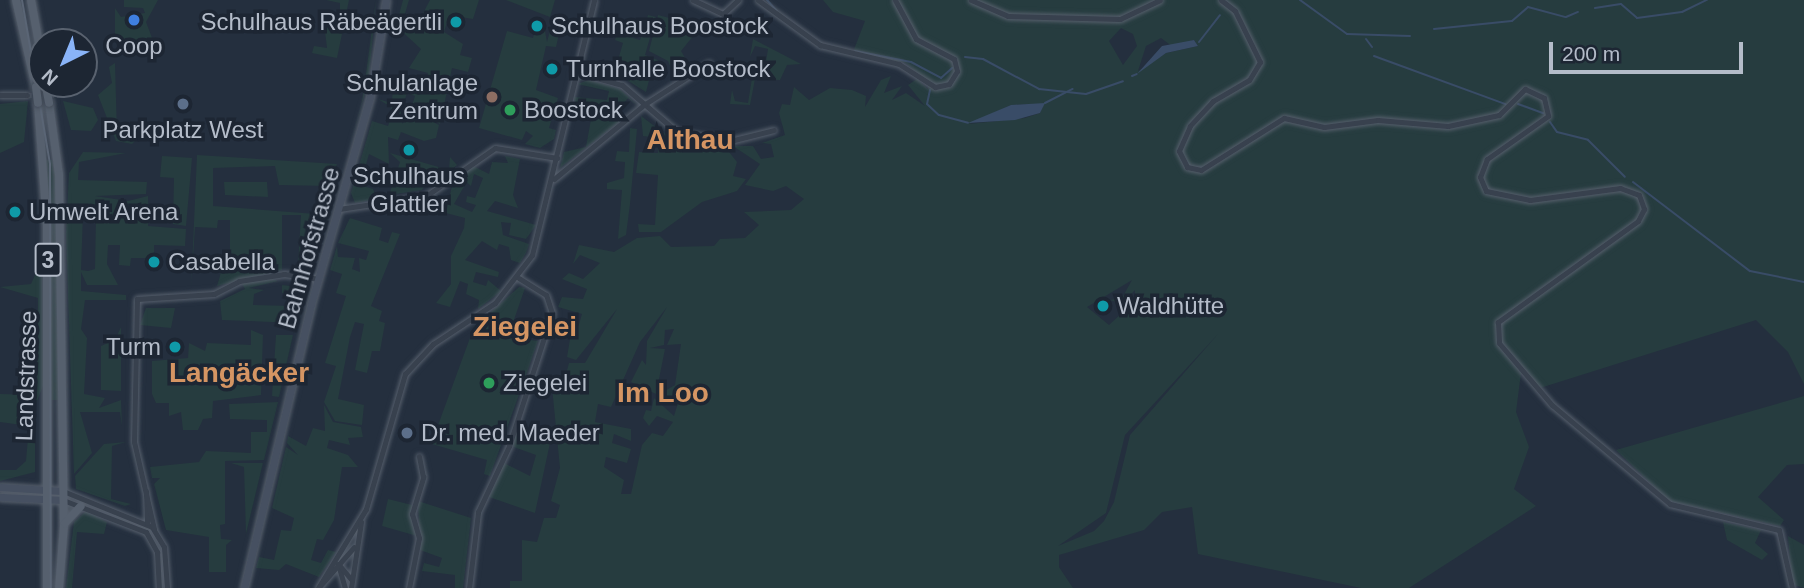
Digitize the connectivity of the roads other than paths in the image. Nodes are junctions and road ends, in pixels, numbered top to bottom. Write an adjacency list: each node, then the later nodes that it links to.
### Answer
1 (16, 0): 27 (main road, Landstrasse / 3, bridge)
2 (31, 0): 12 (main road)
3 (386, 0): 22 (street, Bahnhofstrasse)
4 (594, 0): 14 (street)
5 (693, 0): 6 (street)
6 (738, 0)
7 (758, 0): 8 (street)
8 (895, 0)
9 (971, 0): 10 (street)
10 (1160, 0)
11 (1222, 0): 49 (street)
12 (36, 28)
13 (709, 63): 18 (street)
14 (575, 72): 18 (street); 20 (street)
15 (0, 94): 16 (street)
16 (27, 95)
17 (47, 98): 29 (main road, Landstrasse / 3, bridge)
18 (645, 104): 19 (street); 21 (street)
19 (774, 130)
20 (558, 158): 21 (street); 22 (street)
21 (554, 179): 23 (street)
22 (340, 209): 24 (street, Bahnhofstrasse)
23 (519, 278): 33 (street); 48 (street)
24 (318, 279): 26 (street); 46 (street, Bahnhofstrasse)
25 (419, 456): 47 (street)
26 (145, 481): 34 (street); 36 (street)
27 (43, 486): 28 (street); 29 (street); 31 (main road, Landstrasse / 3)
28 (0, 487)
29 (63, 495): 31 (street); 32 (street); 34 (street); 35 (main road, Landstrasse / 3)
30 (0, 497): 31 (street)
31 (44, 497): 42 (main road, Landstrasse / 3)
32 (81, 506): 35 (main road); 37 (street)
33 (362, 519): 38 (street); 39 (street)
34 (147, 523): 36 (street); 37 (street)
35 (64, 525): 43 (main road, Landstrasse / 3)
36 (154, 529): 37 (street); 45 (street)
37 (146, 532): 44 (street)
38 (355, 545): 39 (street); 41 (street)
39 (338, 564): 40 (street); 41 (street)
40 (319, 587)
41 (349, 587)
42 (47, 588)
43 (59, 588)
44 (159, 588)
45 (167, 588)
46 (244, 588)
47 (410, 588)
48 (469, 588)
49 (1792, 588)

